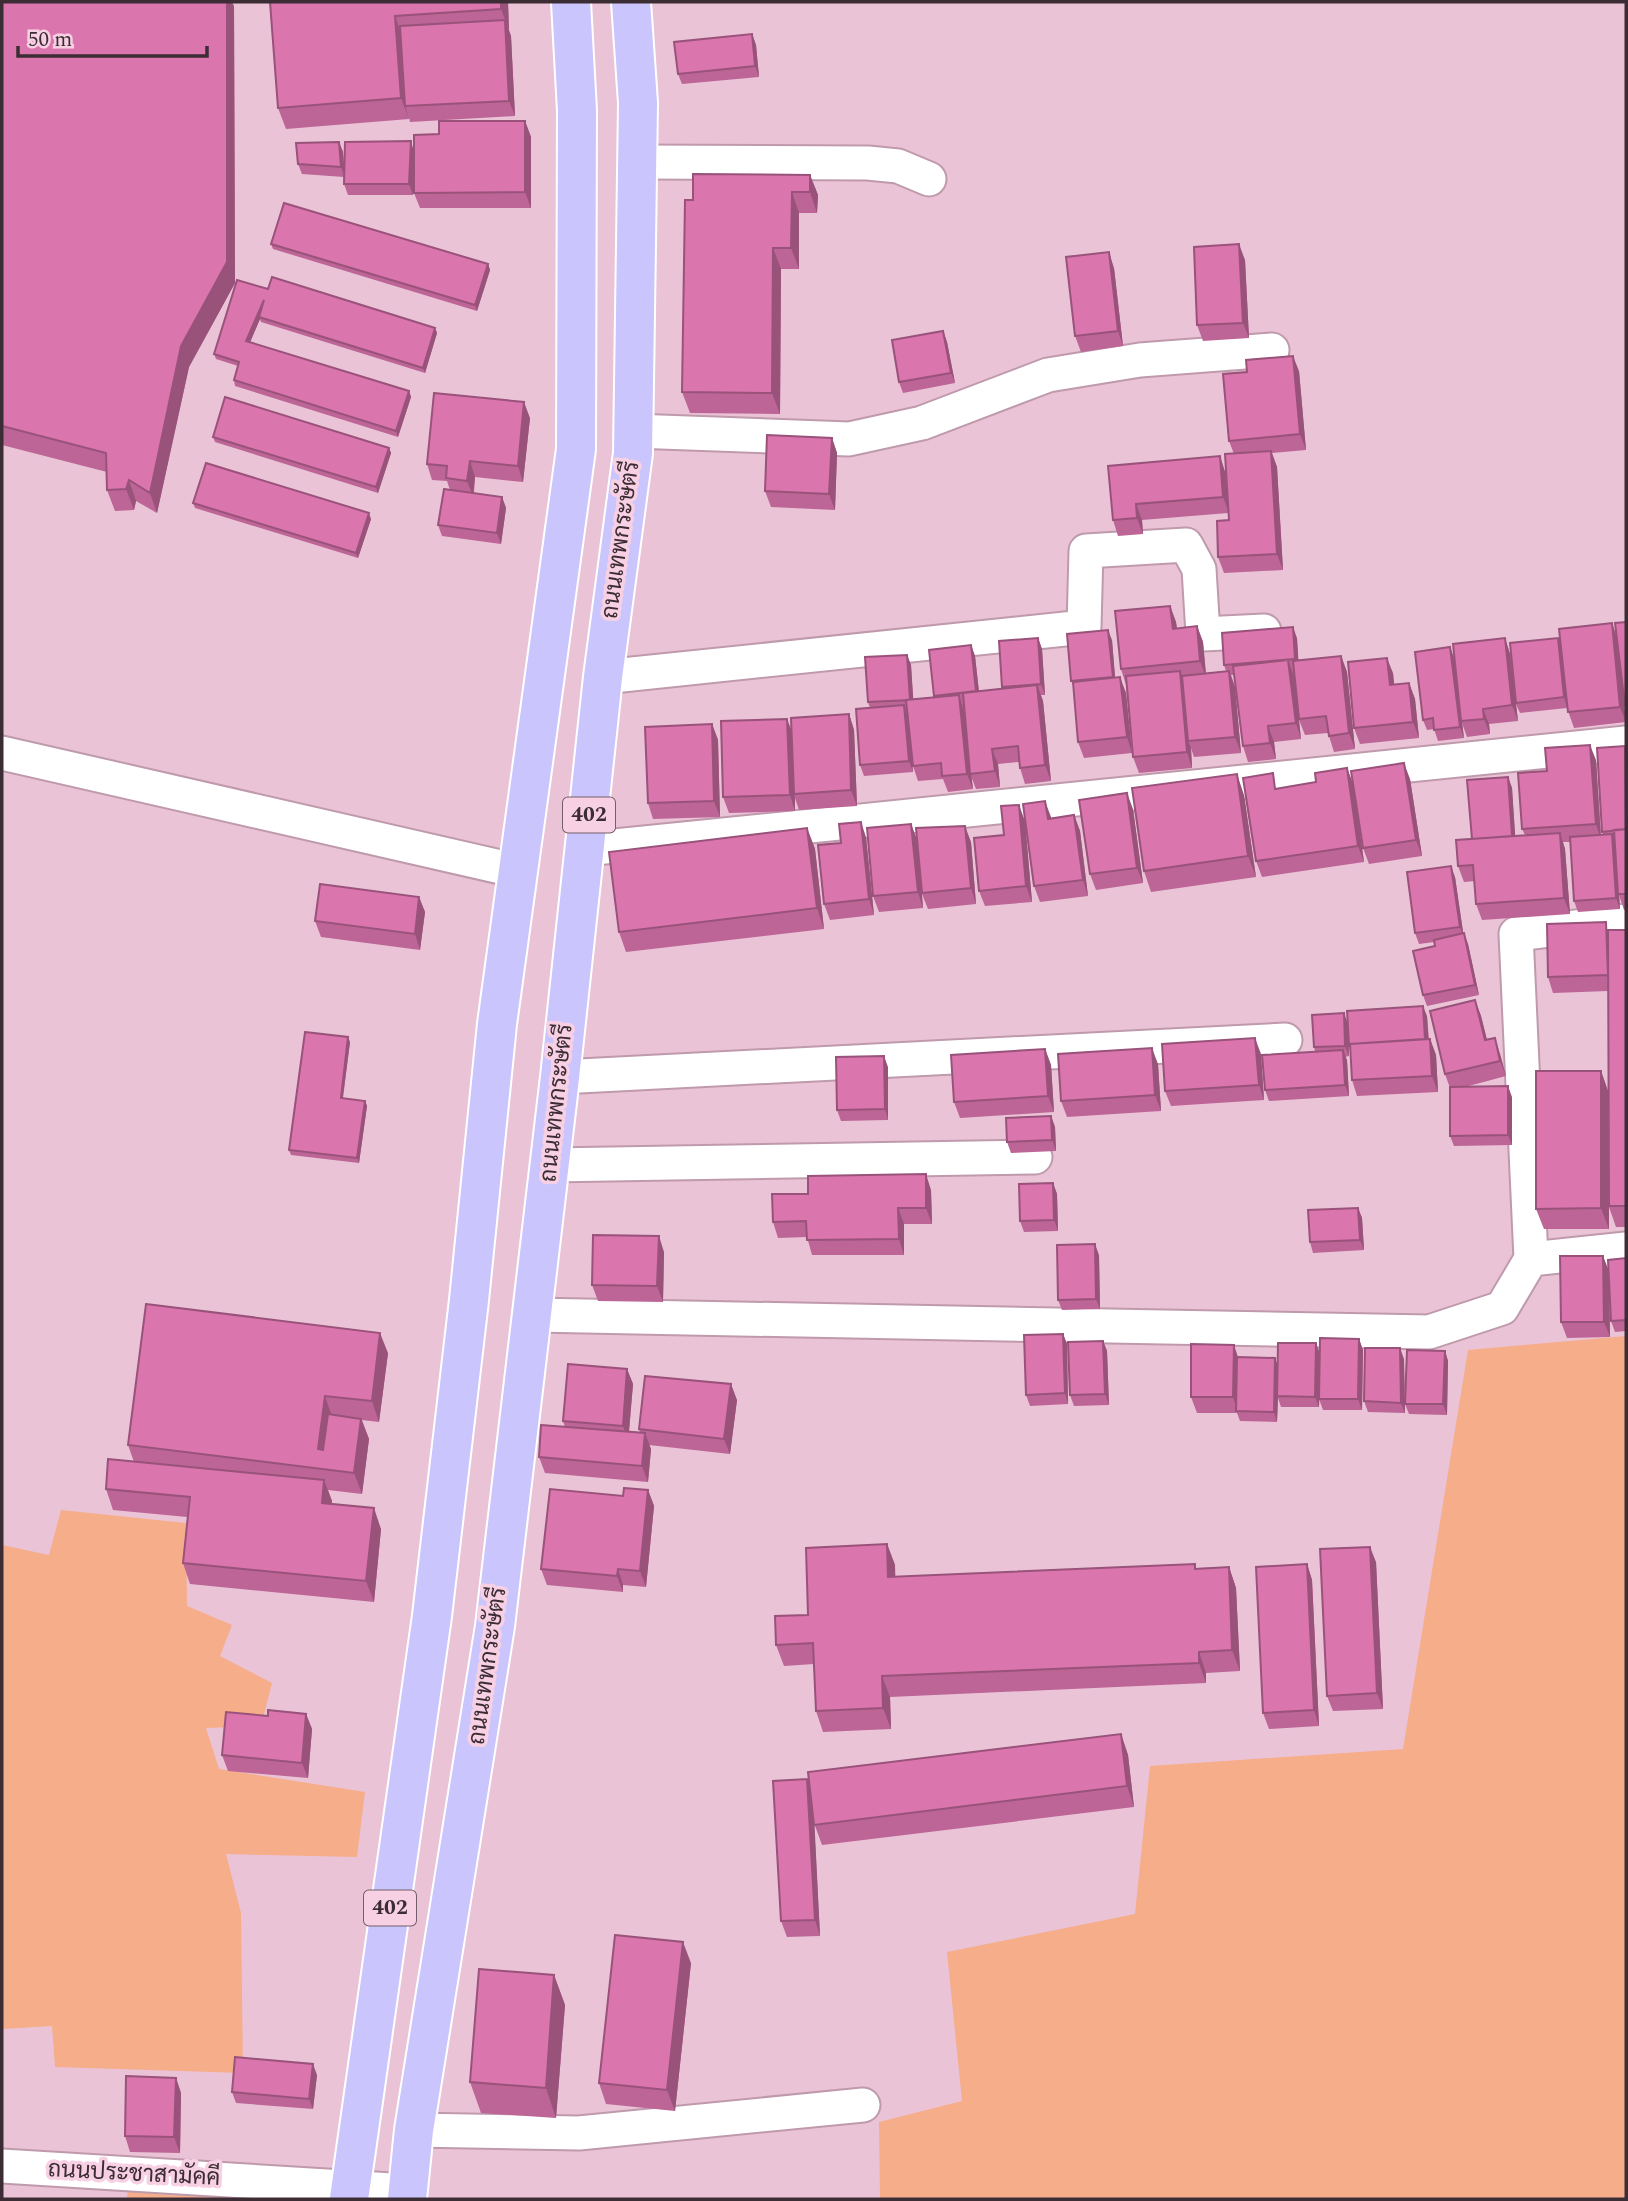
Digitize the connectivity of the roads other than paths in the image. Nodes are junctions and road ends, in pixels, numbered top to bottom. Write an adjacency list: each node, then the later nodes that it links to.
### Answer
1 (571, 2): 12 (main road, 402)
2 (631, 2): 3 (main road, ถนนเทพกระษัตรี / 402)
3 (637, 162): 4 (street); 6 (main road, ถนนเทพกระษัตรี / 402)
4 (929, 179)
5 (1272, 350): 6 (street)
6 (634, 431): 8 (main road, ถนนเทพกระษัตรี / 402)
7 (1264, 631): 8 (street)
8 (603, 677): 11 (main road, ถนนเทพกระษัตรี / 402)
9 (1626, 743): 11 (street)
10 (2, 753): 12 (street)
11 (585, 849): 15 (main road, ถนนเทพกระษัตรี / 402)
12 (518, 871): 24 (main road, 402)
13 (1626, 921): 19 (street)
14 (1285, 1040): 15 (street)
15 (560, 1077): 17 (main road, ถนนเทพกระษัตรี / 402)
16 (1035, 1157): 17 (street)
17 (550, 1165): 20 (main road, ถนนเทพกระษัตรี / 402)
18 (1626, 1250): 19 (street)
19 (1531, 1259): 20 (street)
20 (533, 1315): 22 (main road, ถนนเทพกระษัตรี / 402)
21 (863, 2105): 22 (street)
22 (414, 2130): 25 (main road, ถนนเทพกระษัตรี / 402)
23 (2, 2166): 24 (street, ถนนประชาสามัคคี)
24 (350, 2193): 25 (street, ถนนประชาสามัคคี)
25 (407, 2195)

